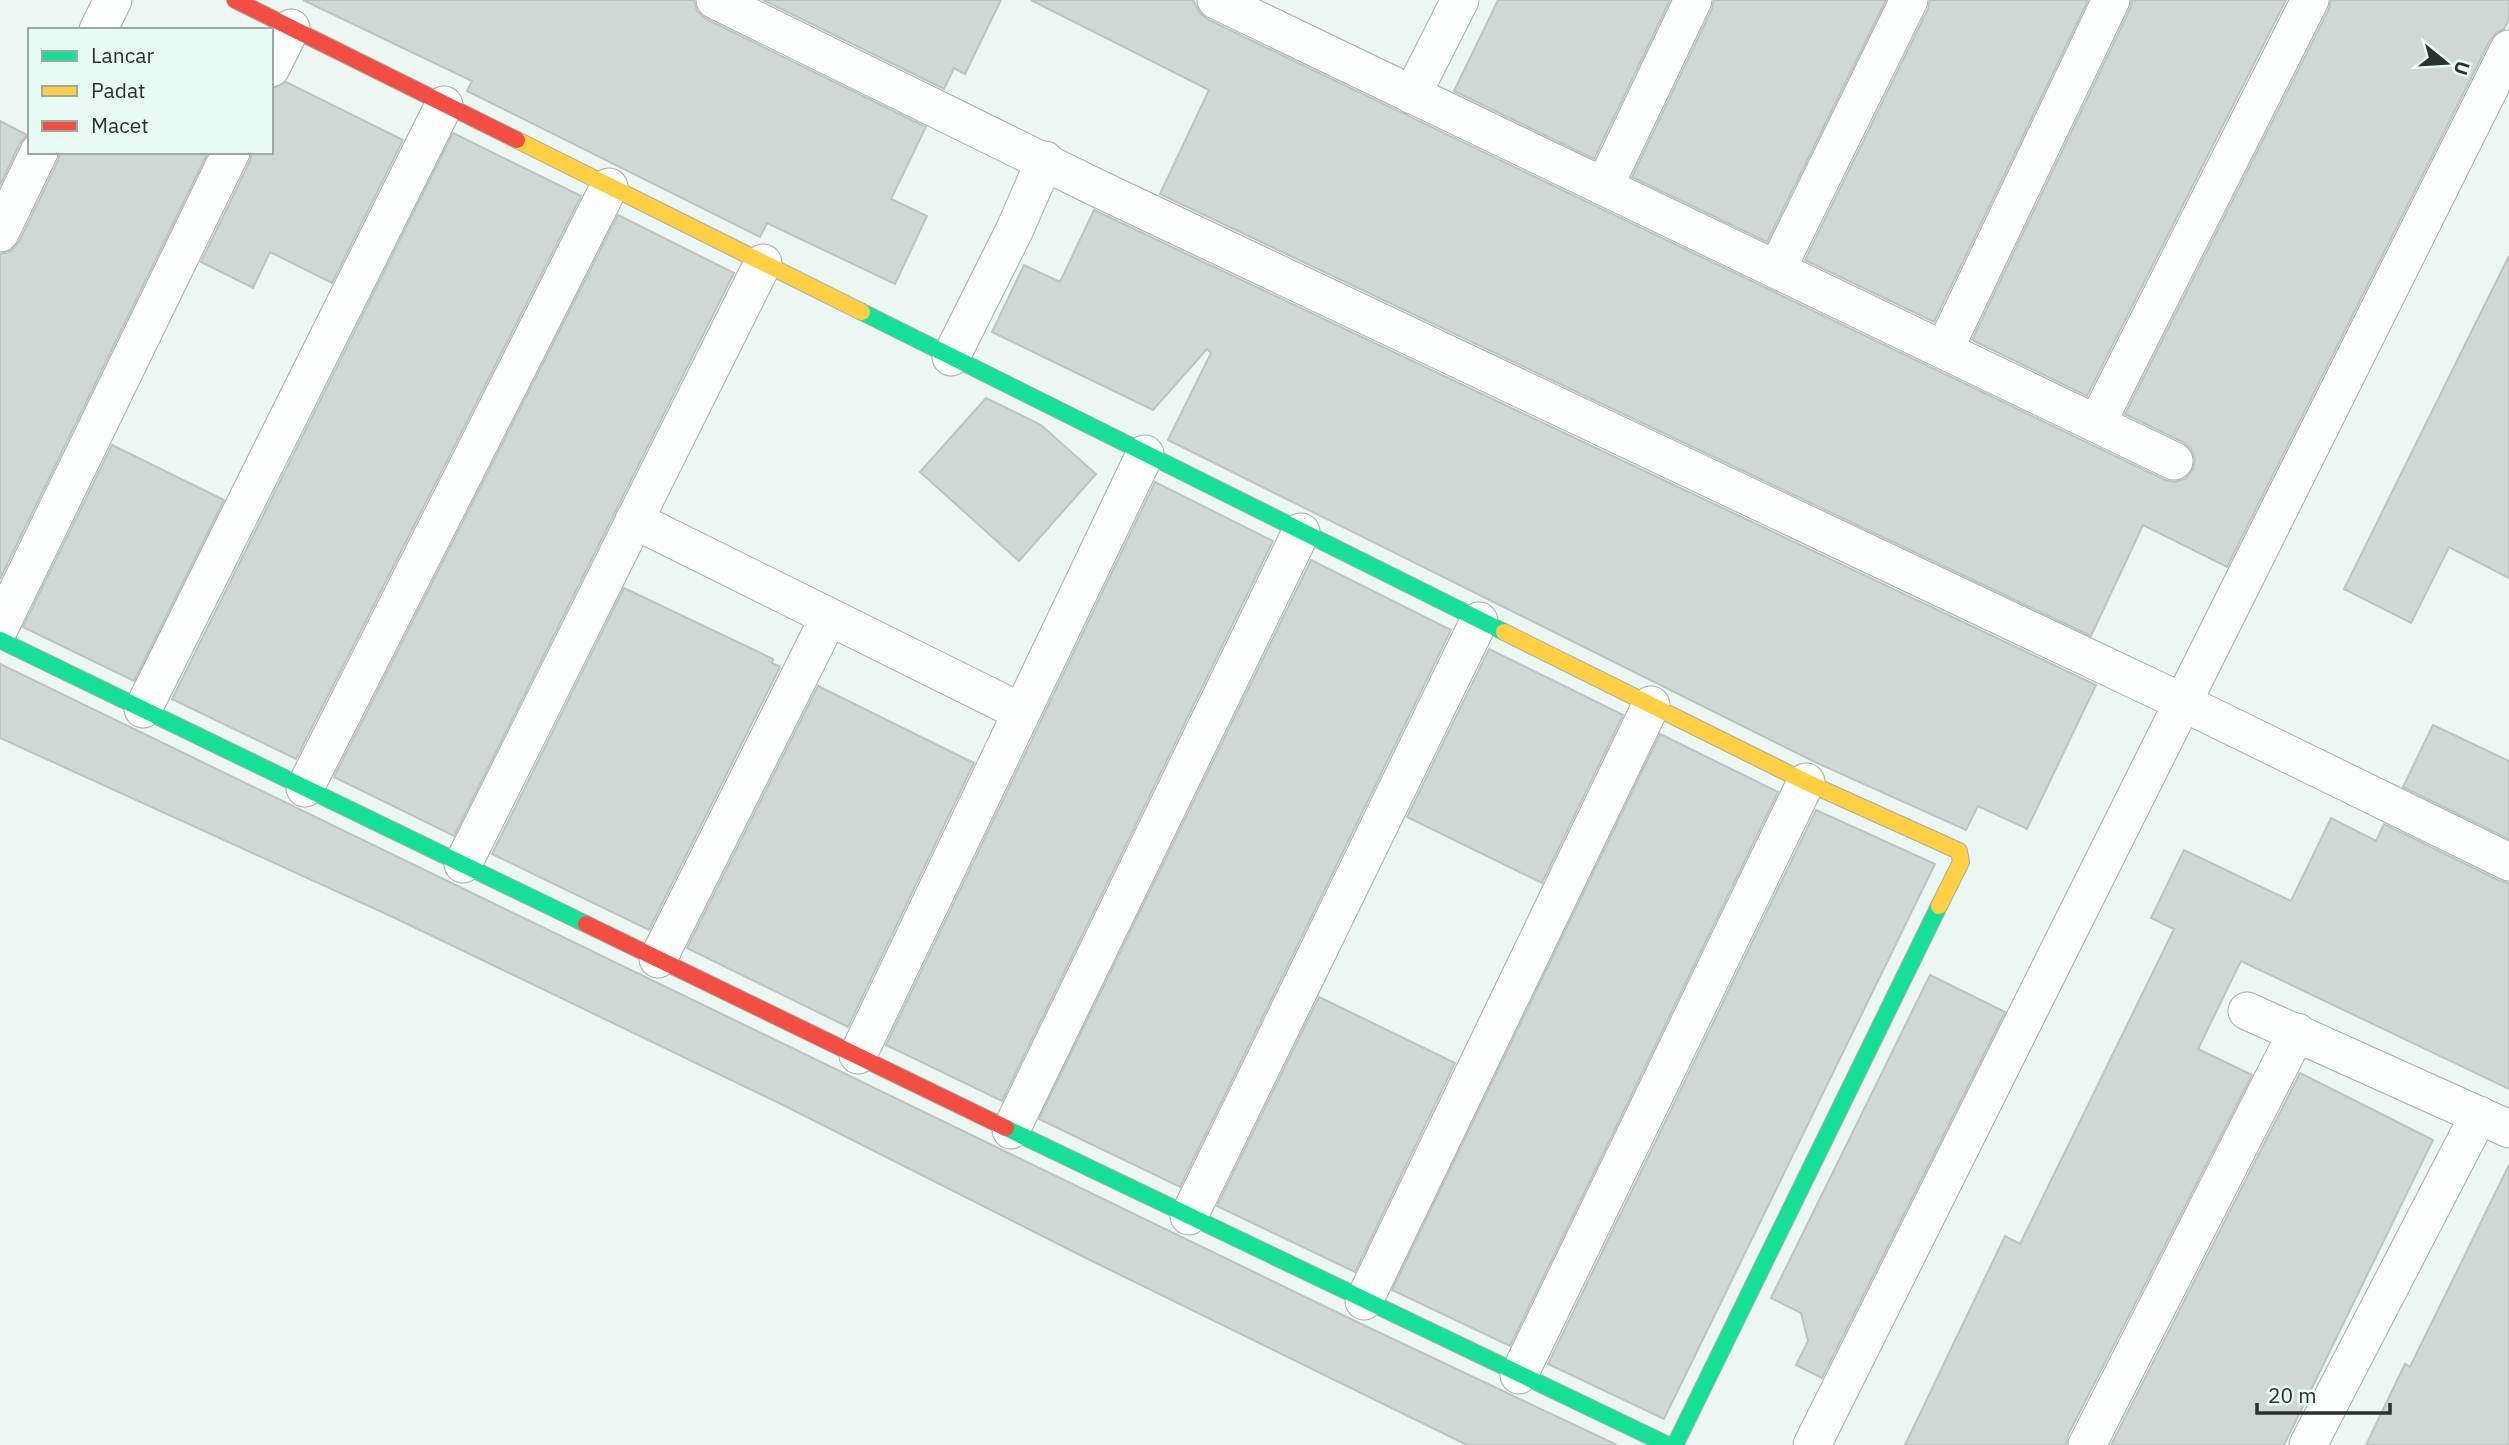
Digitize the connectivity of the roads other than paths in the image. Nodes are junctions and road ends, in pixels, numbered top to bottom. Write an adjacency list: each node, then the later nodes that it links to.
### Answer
1 (113, 0): 10 (street)
2 (235, 0): 11 (street)
3 (715, 0): 18 (street)
4 (1216, 0): 14 (street)
5 (1460, 0): 14 (street)
6 (1693, 0): 20 (street)
7 (1909, 0): 23 (street)
8 (2111, 0): 24 (street)
9 (2310, 0): 26 (street)
10 (99, 28)
11 (291, 28): 13 (street); 15 (street)
12 (2509, 49): 35 (street)
13 (273, 64)
14 (1412, 95): 20 (street)
15 (444, 105): 19 (street); 37 (street)
16 (38, 154): 21 (street)
17 (229, 154): 33 (street)
18 (1045, 160): 25 (street); 35 (street)
19 (609, 187): 22 (street); 40 (street)
20 (1604, 187): 23 (street)
21 (0, 233)
22 (763, 263): 25 (street); 29 (street)
23 (1777, 269): 24 (street)
24 (1944, 350): 26 (street)
25 (951, 357): 27 (street)
26 (2096, 423): 28 (street)
27 (1145, 454): 30 (street); 38 (street)
28 (2174, 461)
29 (634, 520): 31 (street); 42 (street)
30 (1301, 532): 32 (street); 48 (street)
31 (830, 617): 38 (street); 43 (street)
32 (1479, 621): 36 (street); 49 (street)
33 (0, 627)
34 (0, 640): 37 (street)
35 (2182, 702): 41 (street); 54 (street)
36 (1651, 705): 39 (street); 50 (street)
37 (143, 709): 40 (street)
38 (1021, 712): 46 (street)
39 (1806, 782): 51 (street); 53 (street)
40 (305, 788): 42 (street)
41 (2509, 862)
42 (463, 864): 43 (street)
43 (658, 958): 46 (street)
44 (2247, 1011): 45 (street)
45 (2297, 1032): 47 (street); 55 (street)
46 (858, 1055): 48 (street)
47 (2494, 1122): 56 (street)
48 (1011, 1129): 49 (street)
49 (1189, 1216): 50 (street)
50 (1364, 1300): 51 (street)
51 (1519, 1375): 52 (street)
52 (1668, 1445)
53 (1675, 1445)
54 (1812, 1445)
55 (2087, 1445)
56 (2308, 1445)

